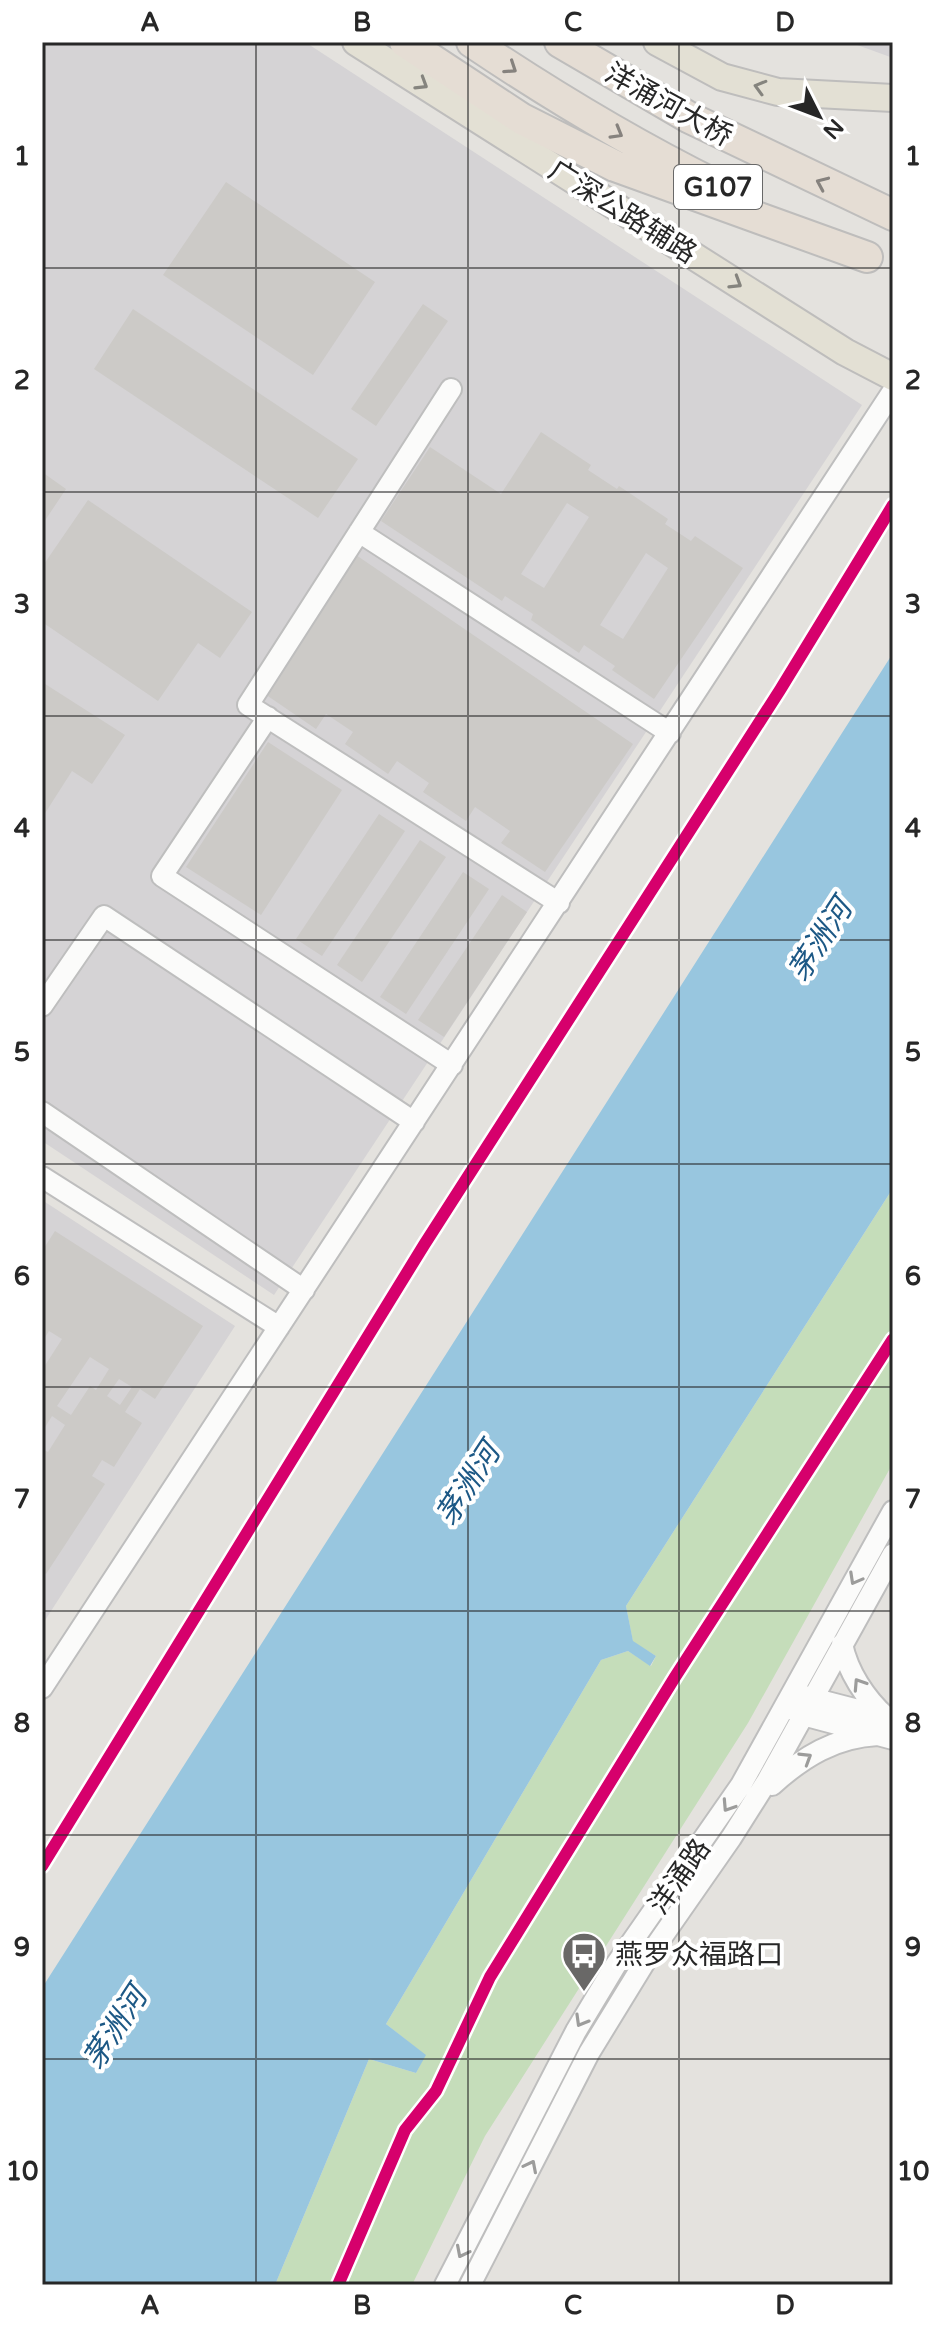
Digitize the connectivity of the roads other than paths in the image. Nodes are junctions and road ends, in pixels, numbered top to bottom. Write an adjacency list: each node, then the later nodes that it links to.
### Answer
1 (356, 42): 9 (main road, 广深公路辅路, one-way to 9)
2 (405, 42): 8 (highway)
3 (472, 42): 8 (highway, 洋涌河大桥 / G107, one-way to 8)
4 (657, 42): 6 (main road, one-way to 4)
5 (568, 47): 7 (highway, 洋涌河大桥 / G107, one-way to 5)
6 (893, 98)
7 (893, 215)
8 (880, 262)
9 (893, 377)
10 (451, 389): 12 (street)
11 (893, 391): 14 (street)
12 (359, 532): 13 (street); 14 (street)
13 (268, 717): 15 (street); 17 (street)
14 (670, 733): 15 (street)
15 (559, 903): 17 (street)
16 (42, 1006): 19 (street)
17 (452, 1065): 19 (street)
18 (42, 1112): 21 (street)
19 (414, 1122): 21 (street)
20 (42, 1177): 22 (street)
21 (304, 1290): 22 (street)
22 (279, 1327): 26 (street)
23 (893, 1511): 27 (street, 洋涌路, one-way to 27)
24 (893, 1554): 25 (street, 洋涌路)
25 (842, 1644): 27 (street, 洋涌路); 28 (street, one-way to 25)
26 (42, 1688)
27 (799, 1702): 28 (street); 29 (street, 洋涌路); 30 (street, 洋涌路, one-way to 30)
28 (887, 1728): 29 (street, one-way to 28)
29 (750, 1809): 31 (street, 洋涌路, one-way to 29)
30 (445, 2285)
31 (470, 2285)

